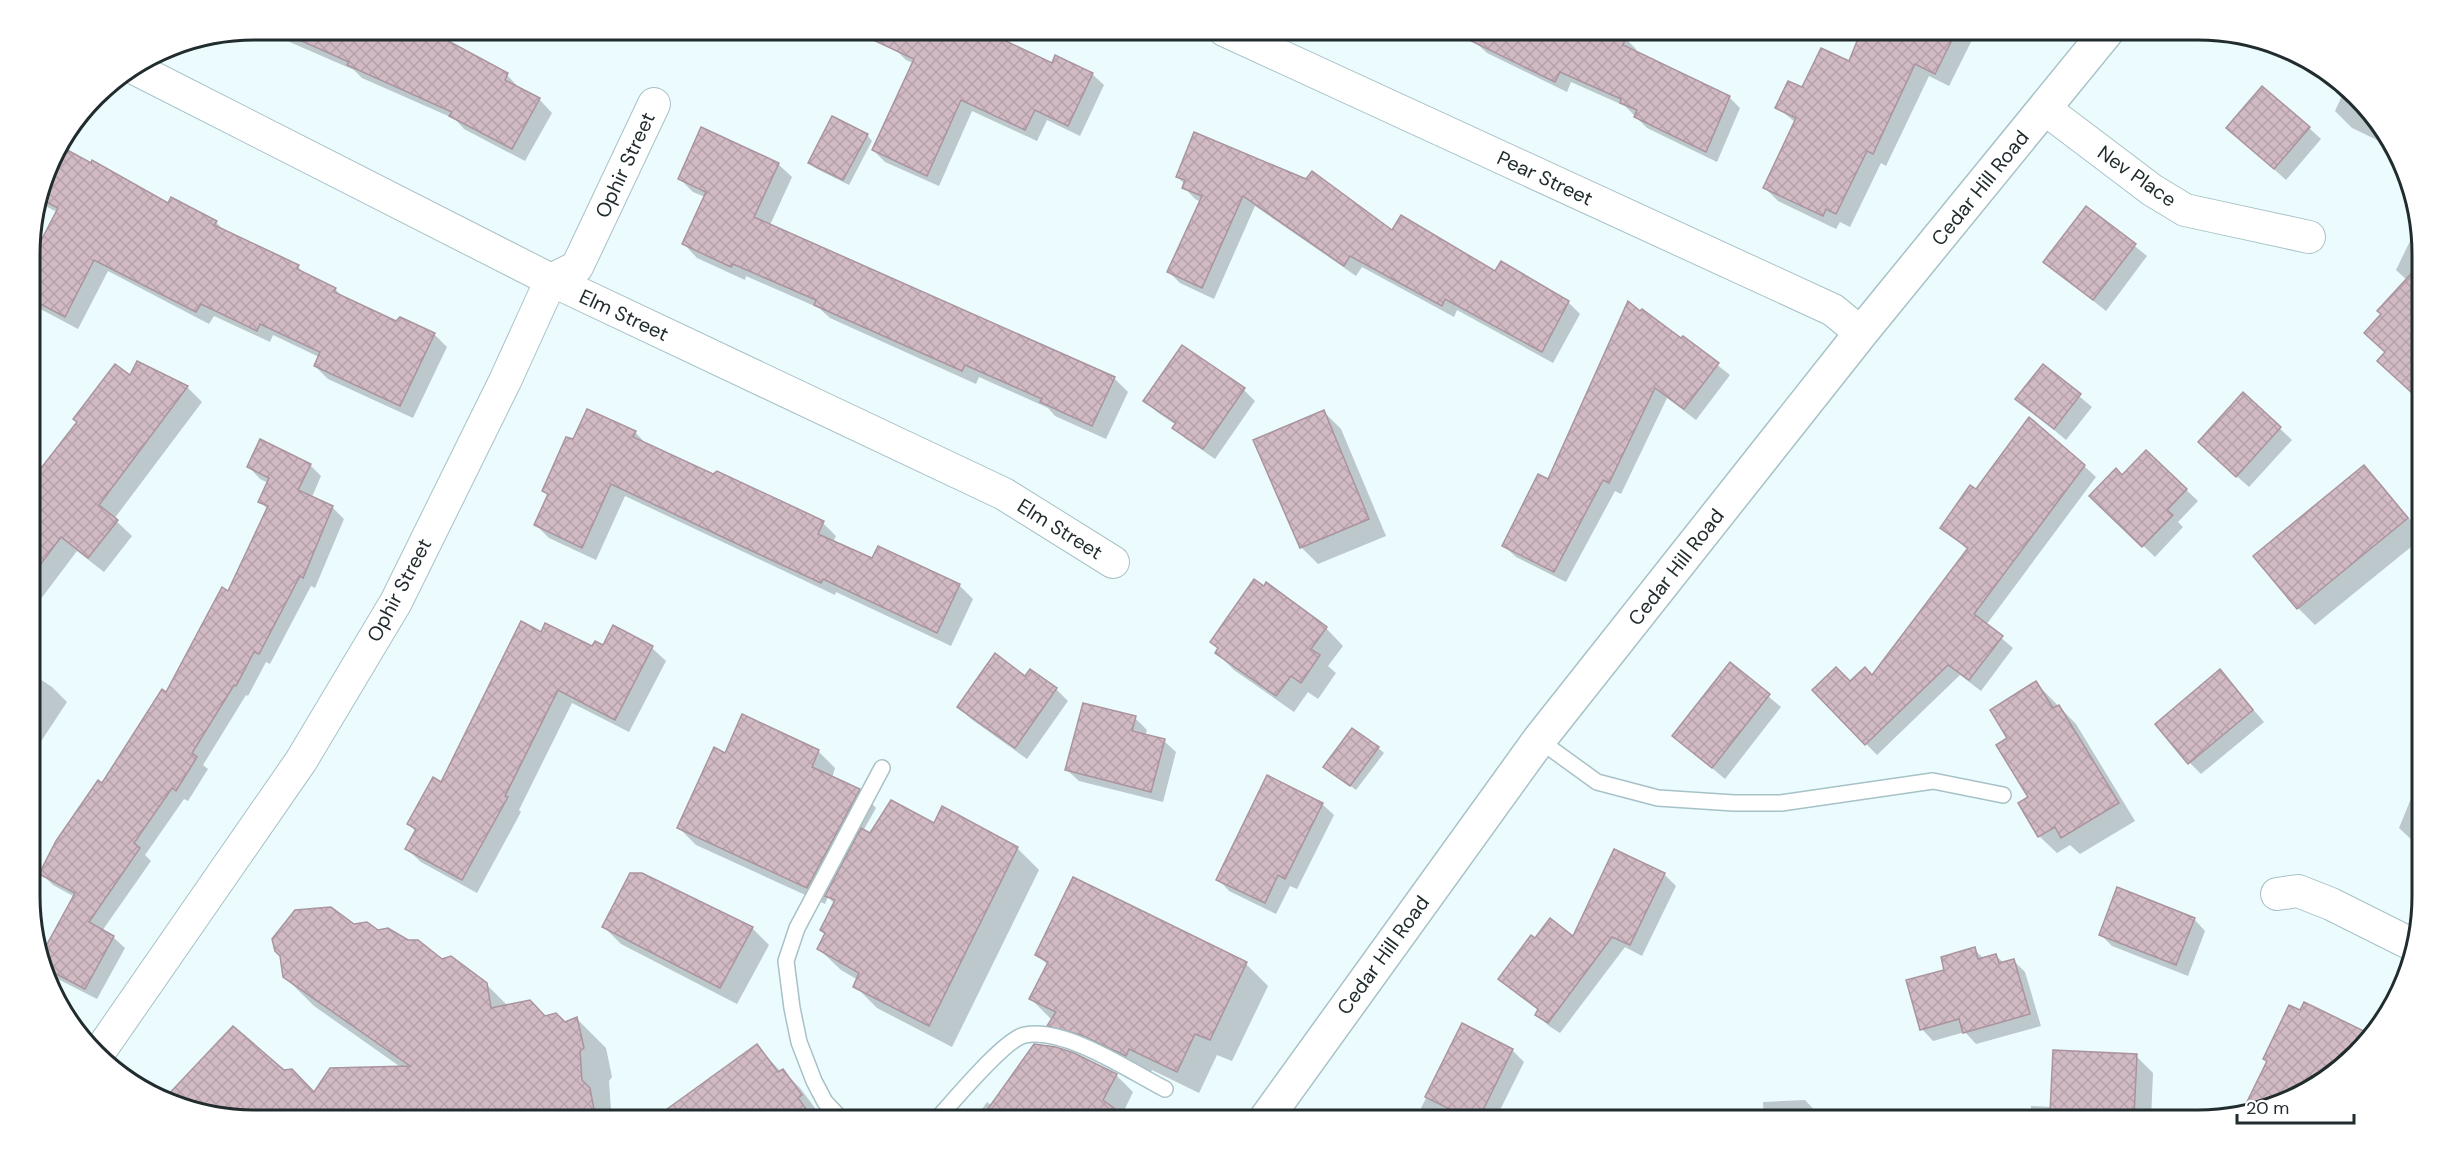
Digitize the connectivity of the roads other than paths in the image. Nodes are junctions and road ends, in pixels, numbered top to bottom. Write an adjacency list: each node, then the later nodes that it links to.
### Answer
1 (1246, 40): 8 (street, Pear Street)
2 (2100, 40): 5 (street, Cedar Hill Road)
3 (142, 72): 7 (street, Elm Street)
4 (654, 104): 7 (street, Ophir Street)
5 (2045, 109): 6 (street, Nev Place); 8 (street, Cedar Hill Road)
6 (2309, 237)
7 (551, 280): 9 (street, Elm Street); 15 (street, Ophir Street)
8 (1861, 333): 10 (street, Cedar Hill Road)
9 (1113, 562)
10 (1539, 740): 12 (lane); 19 (street, Cedar Hill Road)
11 (882, 768): 17 (lane)
12 (2003, 795)
13 (2277, 894): 14 (street)
14 (2407, 942)
15 (103, 1047)
16 (1165, 1089): 18 (lane)
17 (833, 1110)
18 (945, 1110)
19 (1272, 1110)

